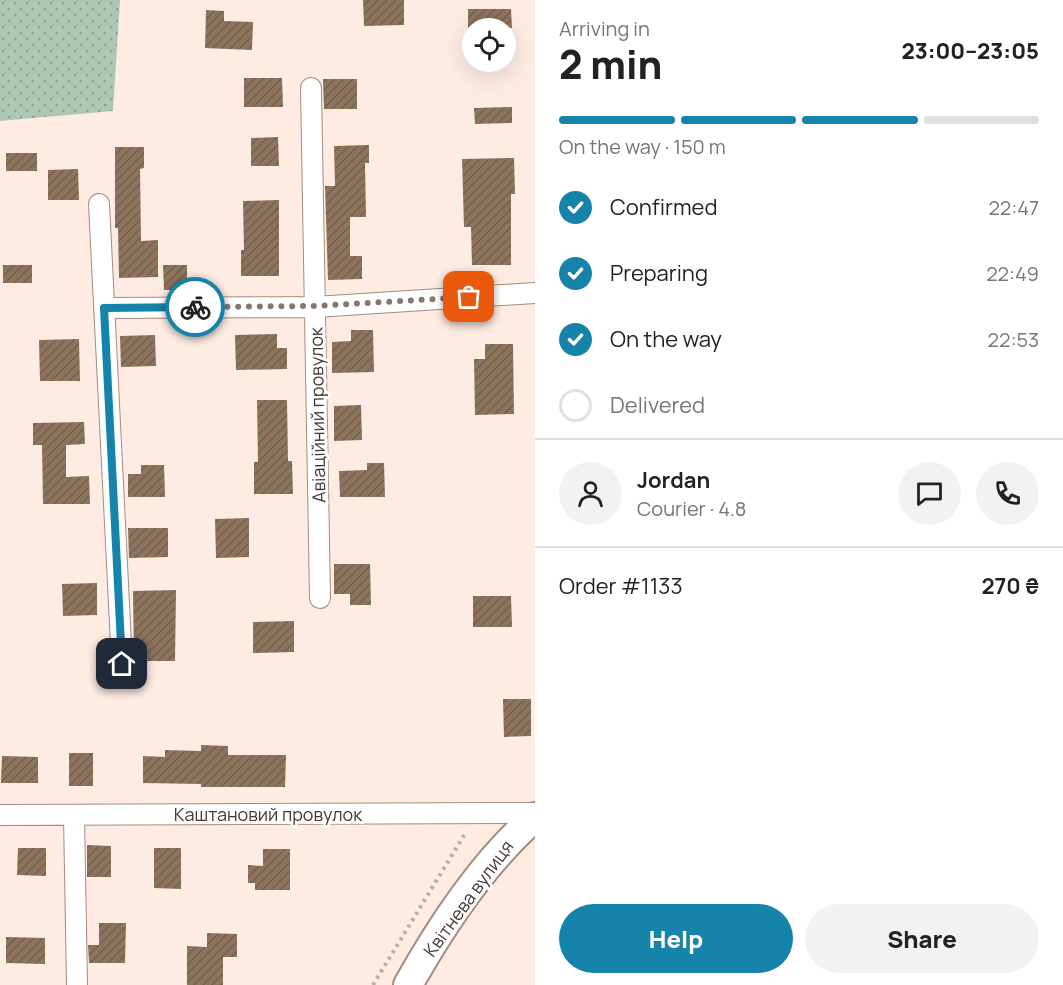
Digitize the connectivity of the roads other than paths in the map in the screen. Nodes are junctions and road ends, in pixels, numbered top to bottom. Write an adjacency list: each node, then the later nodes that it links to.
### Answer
1 (311, 88): 4 (street, Авіаційний провулок)
2 (99, 204): 5 (street)
3 (535, 293): 4 (street)
4 (315, 306): 5 (street); 6 (street, Авіаційний провулок)
5 (104, 308): 7 (street)
6 (320, 598)
7 (122, 664)
8 (0, 815): 9 (street, Каштановий провулок)
9 (74, 815): 10 (street, Каштановий провулок); 11 (street)
10 (535, 815): 12 (main road, Квітнева вулиця)
11 (78, 985)
12 (408, 985)

